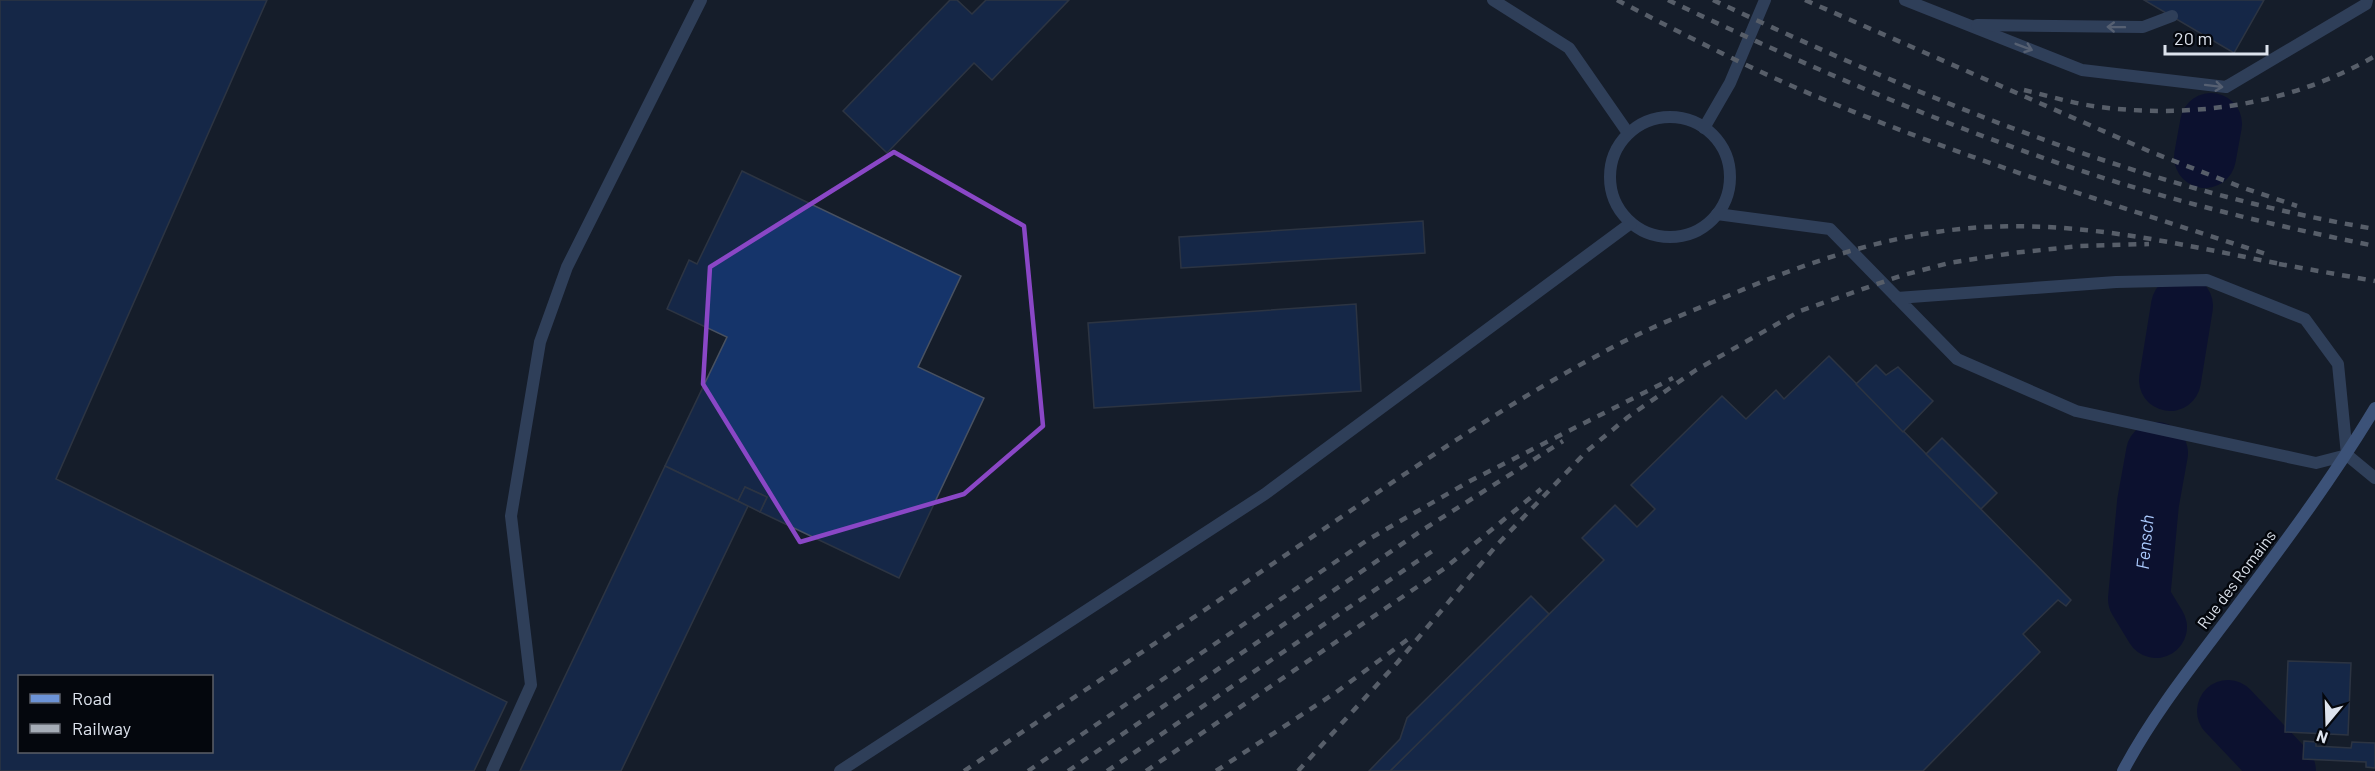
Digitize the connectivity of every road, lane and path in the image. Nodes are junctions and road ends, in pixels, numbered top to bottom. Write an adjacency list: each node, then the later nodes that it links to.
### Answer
1 (701, 0): 16 (lane)
2 (1493, 0): 9 (lane)
3 (1765, 0): 8 (lane)
4 (1905, 0): 7 (lane)
5 (2367, 0): 7 (lane, one-way to 5)
6 (2172, 16): 7 (lane, one-way to 7)
7 (1970, 25)
8 (1704, 128): 9 (lane); 10 (lane)
9 (1628, 133): 11 (lane)
10 (1717, 214): 11 (lane); 12 (lane)
11 (1631, 223): 17 (lane)
12 (1897, 298): 14 (lane); 14 (lane)
13 (2375, 408): 14 (main road, Rue des Romains)
14 (2346, 455): 15 (lane); 18 (main road, Rue des Romains)
15 (2375, 478)
16 (492, 771)
17 (840, 771)
18 (2123, 771)

